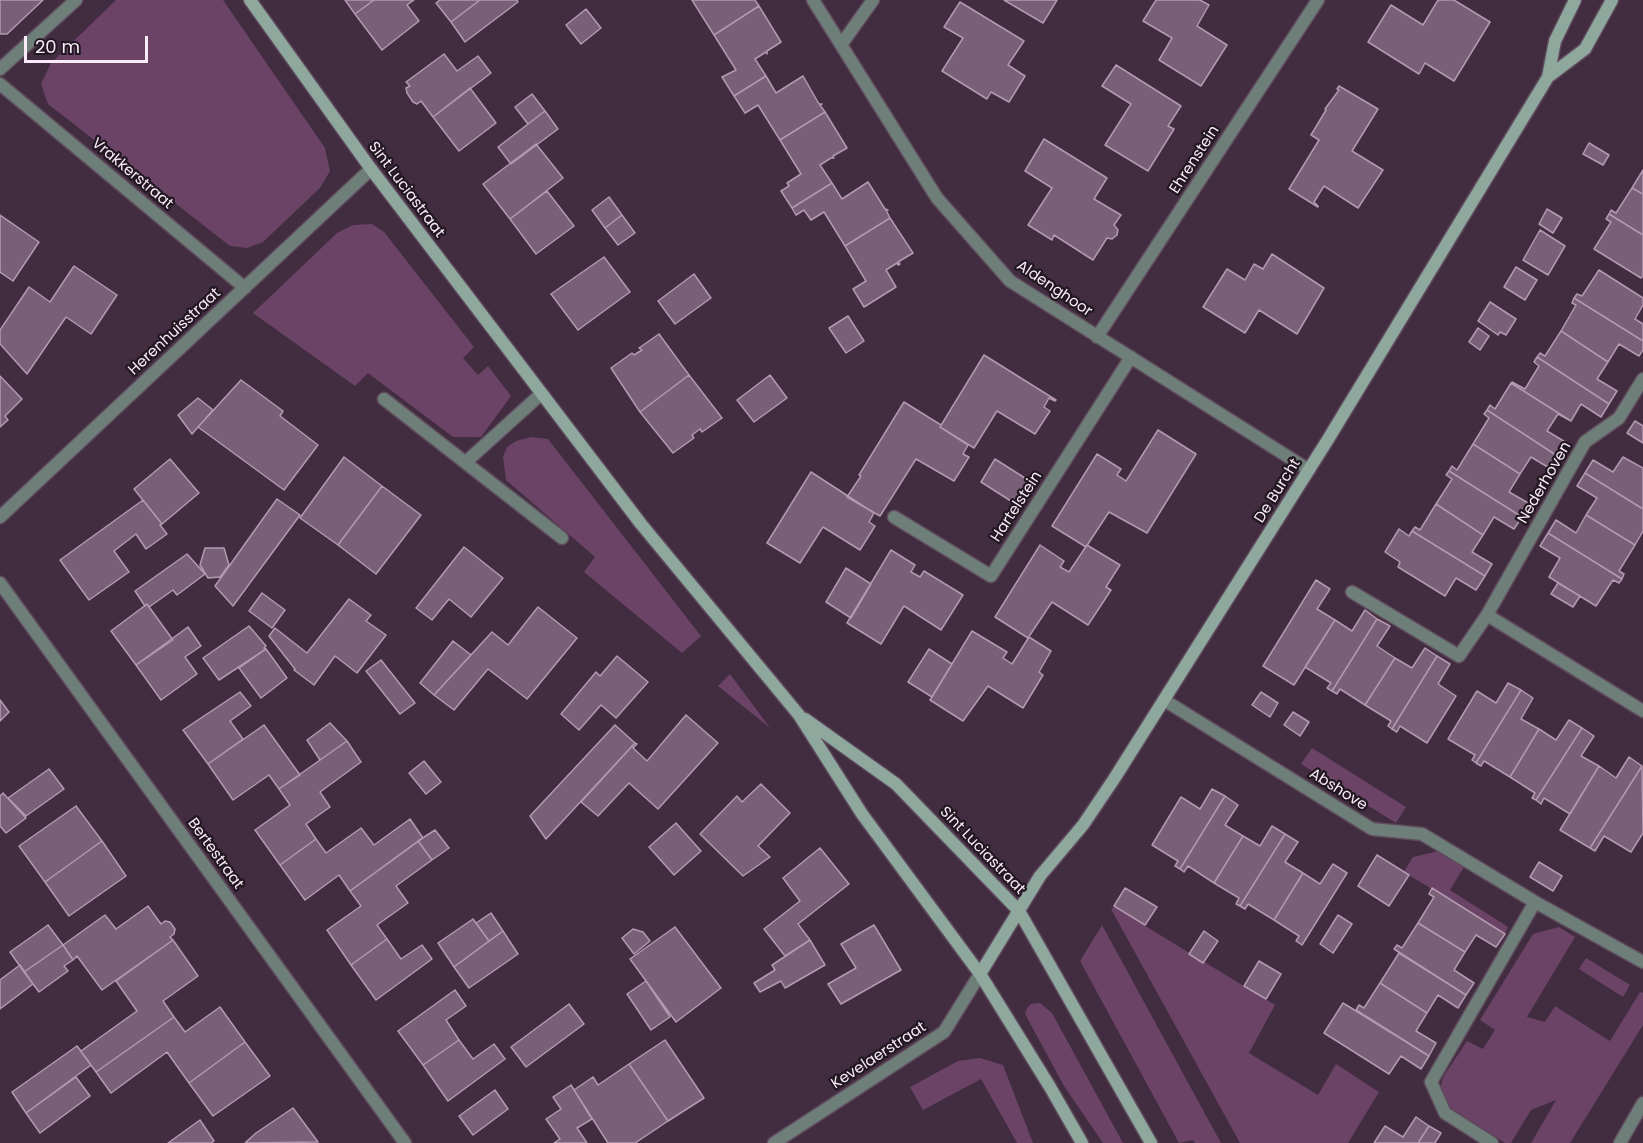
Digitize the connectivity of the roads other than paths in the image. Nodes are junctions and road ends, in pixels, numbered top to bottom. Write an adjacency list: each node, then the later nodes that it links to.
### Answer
1 (76, 0): 9 (street)
2 (250, 0): 12 (street, Sint Luciastraat)
3 (813, 0): 8 (street, Aldenghoor)
4 (873, 0): 8 (street)
5 (1318, 0): 14 (street, Ehrenstein)
6 (1575, 0): 10 (street, De Burcht)
7 (1612, 0): 10 (street, De Burcht)
8 (841, 45): 14 (street, Aldenghoor)
9 (0, 69)
10 (1548, 77): 20 (street, De Burcht)
11 (0, 84): 13 (street, Vrakkerstraat)
12 (370, 169): 13 (street, Herenhuisstraat); 17 (street, Sint Luciastraat)
13 (245, 288): 21 (street, Herenhuisstraat)
14 (1097, 337): 15 (street, Aldenghoor)
15 (1131, 357): 20 (street, Aldenghoor); 22 (street, Hartelstein)
16 (1643, 378): 26 (street, Nederhoven)
17 (542, 394): 19 (street); 29 (street, Sint Luciastraat)
18 (384, 399): 19 (street)
19 (467, 461): 23 (street)
20 (1309, 470): 27 (street, De Burcht)
21 (0, 517)
22 (894, 517)
23 (562, 538)
24 (0, 582): 35 (street, Bertestraat)
25 (1352, 592): 26 (street, Nederhoven)
26 (1487, 615): 28 (street)
27 (1164, 700): 30 (street, Abshove); 31 (street, De Burcht)
28 (1643, 711)
29 (800, 715): 31 (street, Sint Luciastraat); 33 (street, Sint Luciastraat)
30 (1535, 902): 32 (street, Abshove); 39 (street)
31 (1019, 911): 33 (street, De Burcht); 38 (street, Sint Luciastraat)
32 (1642, 960)
33 (980, 974): 36 (street, Kevelaerstraat); 37 (street, Sint Luciastraat)
34 (1643, 1103): 40 (street)
35 (405, 1143)
36 (774, 1143)
37 (1083, 1143)
38 (1150, 1143)
39 (1492, 1143)
40 (1620, 1143)

